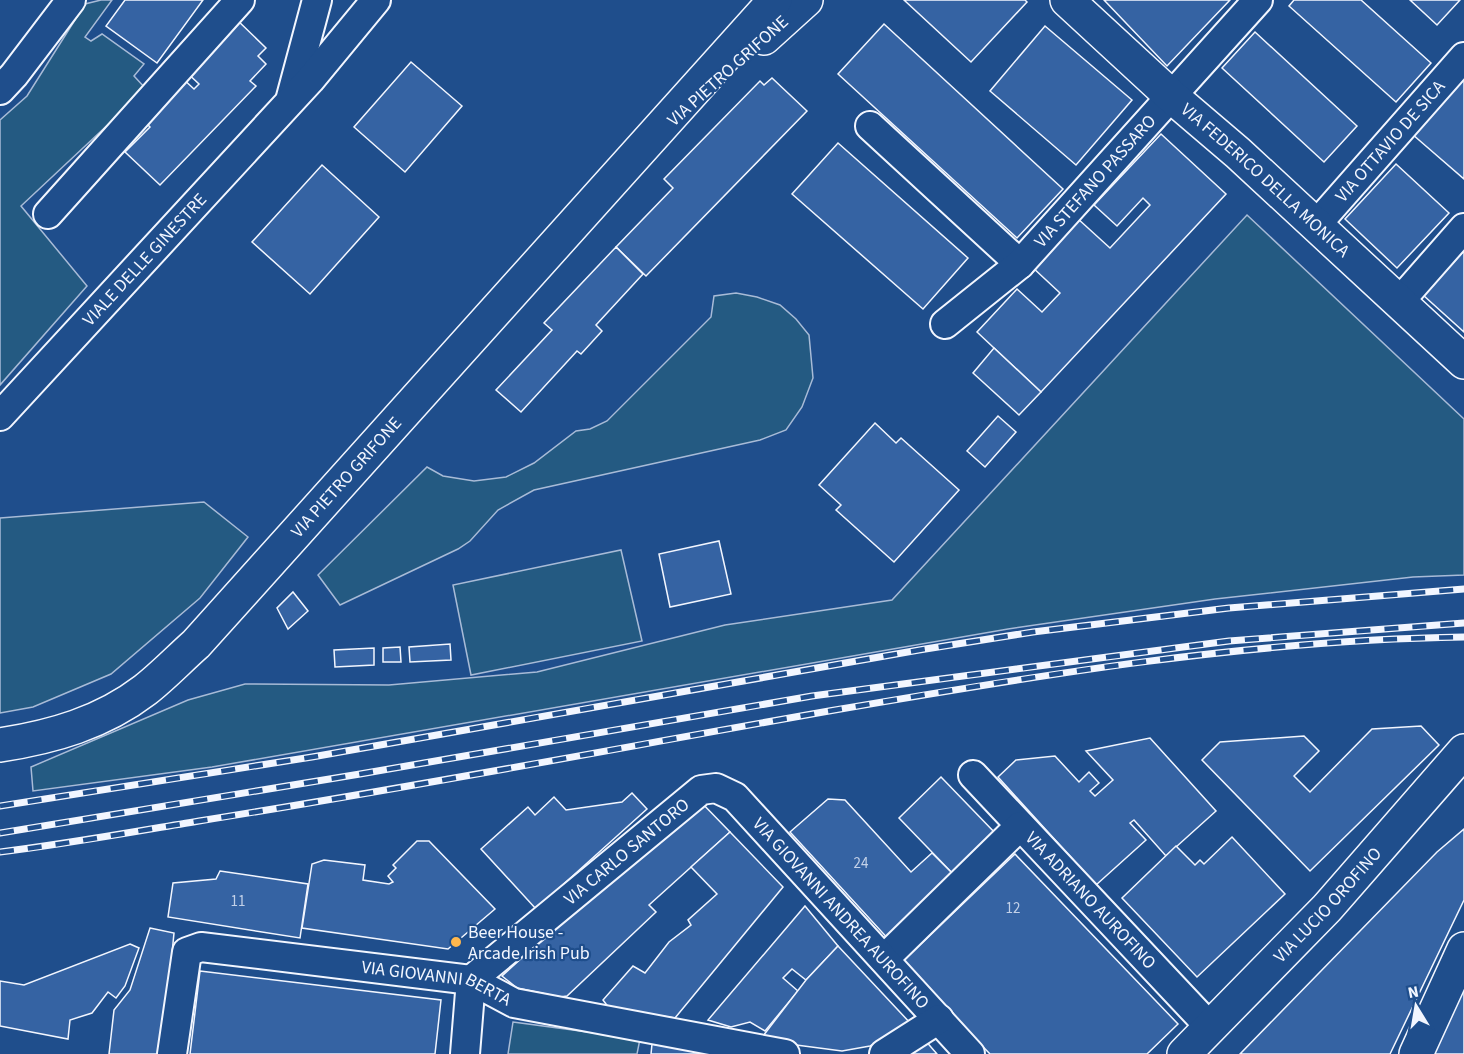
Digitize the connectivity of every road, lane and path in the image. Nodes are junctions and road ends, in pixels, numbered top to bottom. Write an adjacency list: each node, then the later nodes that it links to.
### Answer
1 (70, 0): 10 (street)
2 (240, 0): 15 (street)
3 (376, 0): 12 (street, VIALE DELLE GINESTRE)
4 (775, 0): 14 (street, VIA PIETRO GRIFONE)
5 (806, 0): 14 (street, VIA PIETRO GRIFONE)
6 (1067, 0): 11 (street, VIA FEDERICO DELLA MONICA)
7 (1258, 0): 11 (street, VIA STEFANO PASSARO)
8 (319, 6): 12 (street, VIALE DELLE GINESTRE)
9 (1464, 57): 16 (street, VIA OTTAVIO DE SICA)
10 (0, 90)
11 (1170, 95): 16 (street, VIA FEDERICO DELLA MONICA); 18 (street, VIA STEFANO PASSARO)
12 (290, 102): 22 (street, VIALE DELLE GINESTRE)
13 (870, 126): 18 (street)
14 (649, 142): 23 (street, VIA PIETRO GRIFONE)
15 (48, 214)
16 (1316, 225): 19 (street, VIA FEDERICO DELLA MONICA)
17 (1464, 228): 19 (street)
18 (1020, 264): 20 (street, VIA STEFANO PASSARO)
19 (1399, 302): 21 (street, VIA FEDERICO DELLA MONICA)
20 (945, 324)
21 (1464, 362)
22 (0, 416)
23 (0, 745)
24 (1464, 751): 32 (street, VIA LUCIO OROFINO)
25 (973, 775): 27 (street, VIA ADRIANO AUROFINO)
26 (701, 790): 29 (street, VIA GIOVANNI ANDREA AUROFINO); 30 (street, VIA CARLO SANTORO)
27 (1020, 826): 29 (street); 32 (street, VIA ADRIANO AUROFINO)
28 (1462, 958): 39 (street)
29 (884, 959): 31 (street, VIA GIOVANNI ANDREA AUROFINO)
30 (471, 980): 33 (street, VIA GIOVANNI BERTA); 34 (street); 35 (street, VIA GIOVANNI BERTA)
31 (939, 1019): 36 (street); 37 (street, VIA GIOVANNI ANDREA AUROFINO)
32 (1210, 1027): 38 (street, VIA LUCIO OROFINO)
33 (172, 1054)
34 (465, 1054)
35 (785, 1054)
36 (884, 1054)
37 (970, 1054)
38 (1184, 1054)
39 (1416, 1054)

